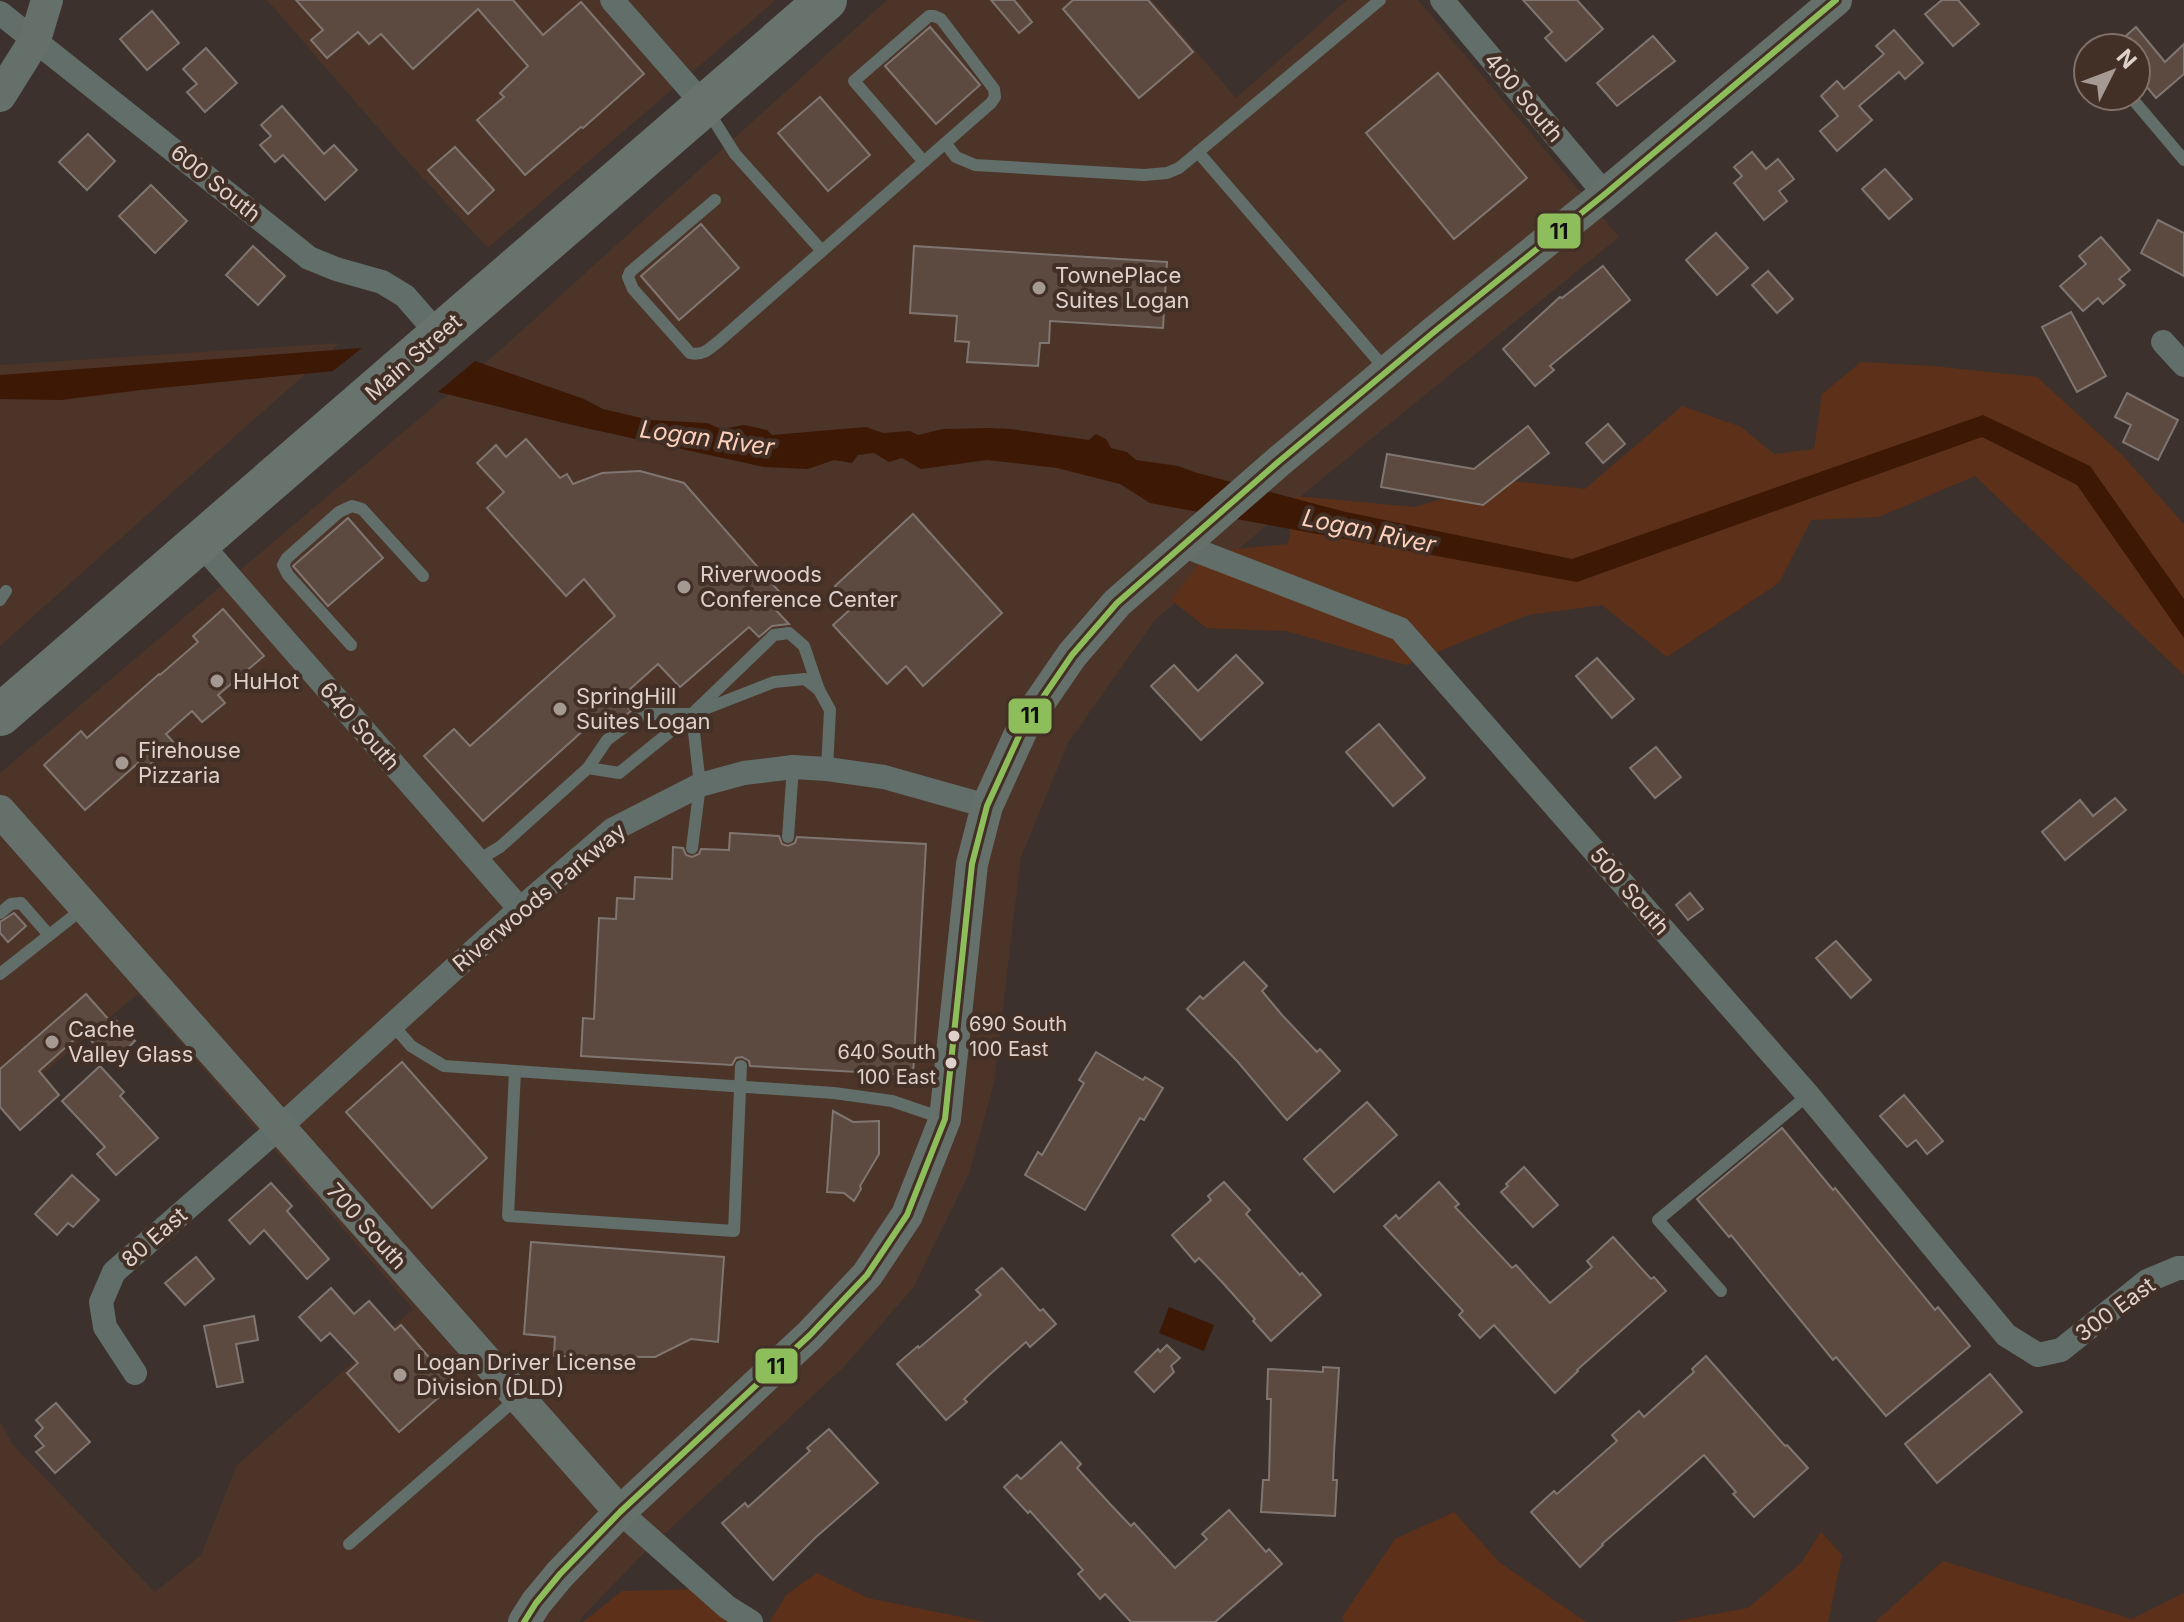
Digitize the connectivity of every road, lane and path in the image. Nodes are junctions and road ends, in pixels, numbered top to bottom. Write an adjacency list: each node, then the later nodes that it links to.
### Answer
1 (47, 0): 8 (main road)
2 (612, 0): 10 (street)
3 (826, 0): 10 (highway, Main Street)
4 (1380, 0): 13 (lane)
5 (1442, 0): 16 (street, 400 South)
6 (1836, 0): 16 (main road)
7 (0, 13): 8 (street, 600 South)
8 (35, 40): 9 (main road); 19 (street, 600 South)
9 (0, 96)
10 (704, 105): 18 (lane); 19 (highway, Main Street)
11 (2144, 112): 14 (lane)
12 (946, 144): 13 (lane); 15 (lane); 15 (lane)
13 (1198, 152): 22 (lane)
14 (2184, 160)
15 (924, 162): 18 (lane)
16 (1605, 194): 22 (main road)
17 (715, 200): 18 (lane)
18 (822, 251)
19 (439, 335): 23 (highway, Main Street)
20 (2163, 342): 21 (street)
21 (2184, 365)
22 (1387, 371): 24 (main road)
23 (200, 543): 29 (highway, Main Street); 38 (street, 640 South)
24 (1182, 545): 34 (main road); 48 (street, 500 South)
25 (423, 576): 26 (lane)
26 (351, 645)
27 (819, 690): 28 (lane); 28 (lane); 32 (lane)
28 (692, 714): 31 (lane); 31 (lane); 33 (lane)
29 (0, 715)
30 (793, 767): 32 (street, Riverwoods Parkway); 33 (street, Riverwoods Parkway); 36 (lane)
31 (588, 768): 38 (lane)
32 (827, 769): 34 (street, Riverwoods Parkway)
33 (700, 785): 37 (lane); 40 (street, Riverwoods Parkway)
34 (987, 806): 49 (main road)
35 (0, 811): 39 (main road, 700 South)
36 (788, 837)
37 (692, 848)
38 (478, 860): 40 (street, 640 South)
39 (85, 907): 42 (lane); 50 (main road, 700 South)
40 (520, 909): 44 (street, Riverwoods Parkway)
41 (0, 913): 42 (lane)
42 (49, 935): 43 (lane)
43 (0, 974)
44 (392, 1024): 46 (lane); 50 (street, Riverwoods Parkway)
45 (741, 1066): 47 (lane)
46 (515, 1071): 47 (lane); 47 (lane)
47 (741, 1087): 49 (lane)
48 (1808, 1095): 52 (lane); 53 (street, 500 South)
49 (945, 1119): 56 (main road)
50 (280, 1127): 54 (street, 80 East); 55 (main road, 700 South)
51 (2184, 1268): 53 (street, 300 East)
52 (1721, 1291)
53 (2006, 1335)
54 (135, 1373)
55 (518, 1397): 56 (main road, 700 South); 57 (lane)
56 (620, 1512): 58 (main road); 59 (street, 700 South)
57 (349, 1544)
58 (524, 1622)
59 (751, 1622)

